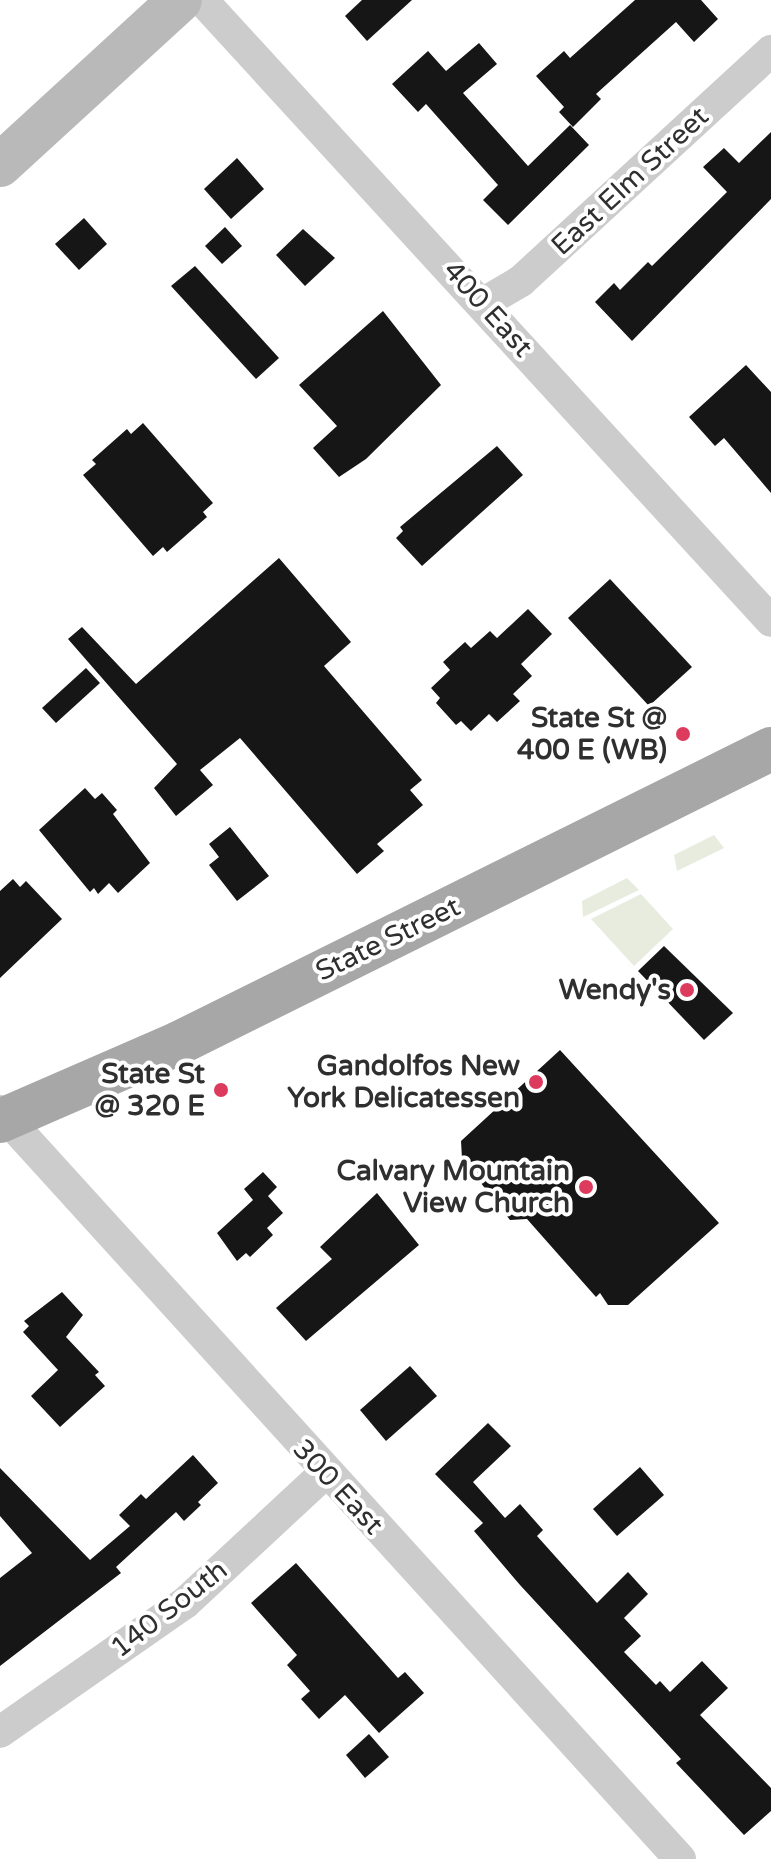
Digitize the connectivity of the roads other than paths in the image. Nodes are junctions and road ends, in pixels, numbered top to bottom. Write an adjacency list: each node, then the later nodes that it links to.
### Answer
1 (180, 0): 4 (main road)
2 (202, 0): 5 (street, 400 East)
3 (771, 51): 5 (street, East Elm Street)
4 (0, 165)
5 (482, 304): 6 (street, 400 East)
6 (771, 621)
7 (771, 749): 8 (main road, State Street)
8 (2, 1117): 9 (street, 300 East)
9 (326, 1472): 10 (street, 140 South); 11 (street, 300 East)
10 (0, 1732)
11 (680, 1859)

